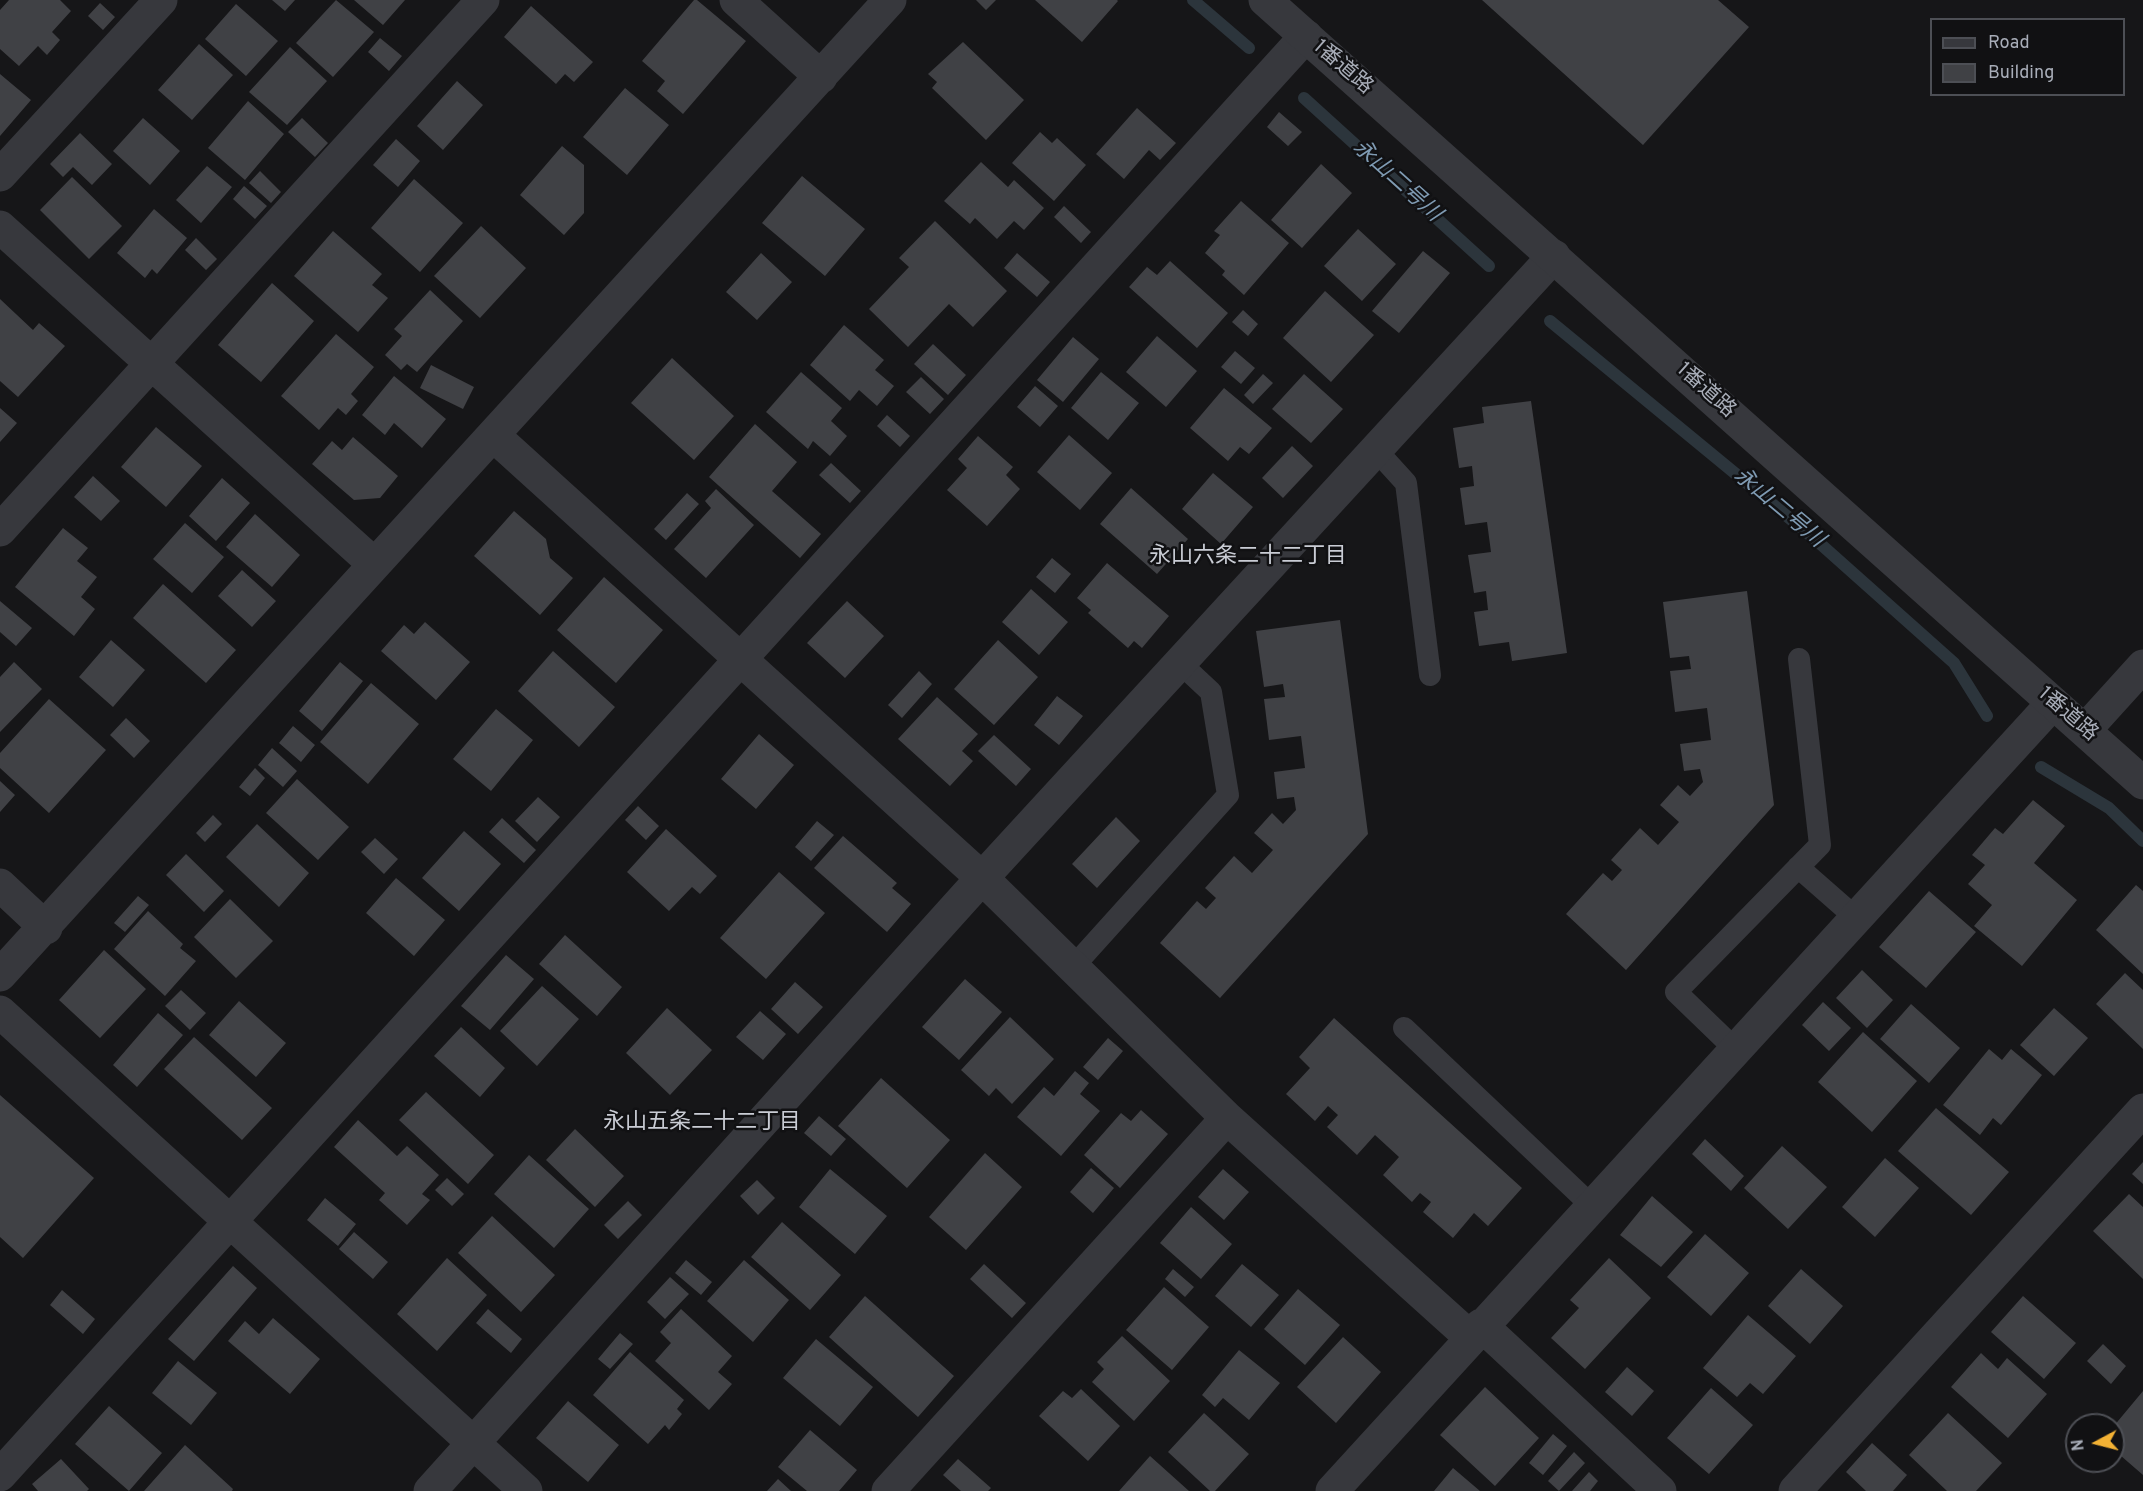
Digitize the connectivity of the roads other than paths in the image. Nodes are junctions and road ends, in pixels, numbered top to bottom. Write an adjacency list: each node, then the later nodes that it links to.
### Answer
1 (161, 0): 8 (street)
2 (483, 0): 11 (street)
3 (736, 0): 7 (street)
4 (890, 0): 7 (street)
5 (1265, 0): 6 (street, 1番道路)
6 (1306, 36): 10 (street, 1番道路); 16 (street)
7 (821, 77): 12 (street)
8 (0, 175)
9 (0, 227): 11 (street)
10 (1554, 256): 13 (street); 21 (street, 1番道路)
11 (149, 363): 14 (street); 15 (street)
12 (493, 435): 15 (street); 16 (street)
13 (1376, 450): 18 (street); 20 (lane)
14 (0, 530)
15 (374, 564): 28 (street)
16 (740, 659): 25 (street); 37 (street)
17 (1799, 659): 24 (lane)
18 (1180, 663): 25 (street); 29 (lane)
19 (2143, 666): 22 (street)
20 (1430, 675)
21 (2052, 703): 22 (street, 1番道路); 27 (street)
22 (2085, 730): 23 (street, 1番道路)
23 (2143, 783)
24 (1798, 867): 27 (lane); 33 (lane)
25 (982, 878): 29 (street); 39 (street)
26 (0, 885): 28 (street)
27 (1855, 917): 33 (street)
28 (46, 928): 30 (street)
29 (1073, 967): 35 (street)
30 (0, 975)
31 (0, 1012): 37 (street)
32 (1404, 1028): 36 (lane)
33 (1735, 1049): 36 (street)
34 (2143, 1110): 46 (street)
35 (1227, 1118): 38 (street); 43 (street)
36 (1591, 1204): 38 (street)
37 (230, 1221): 39 (street); 40 (street)
38 (1476, 1331): 44 (street); 45 (street)
39 (473, 1443): 41 (street); 42 (street)
40 (0, 1475)
41 (430, 1491)
42 (526, 1491)
43 (888, 1491)
44 (1332, 1491)
45 (1660, 1491)
46 (1795, 1491)

